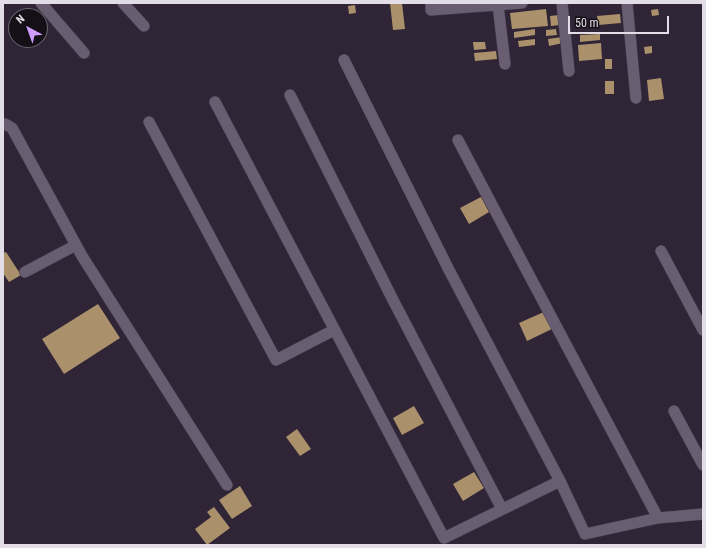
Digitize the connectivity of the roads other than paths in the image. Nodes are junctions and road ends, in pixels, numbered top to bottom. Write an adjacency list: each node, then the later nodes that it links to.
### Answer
1 (41, 3): 9 (street)
2 (123, 3): 8 (street)
3 (431, 3): 7 (street)
4 (522, 3): 7 (street)
5 (562, 3): 12 (street)
6 (627, 3): 14 (street)
7 (498, 5): 11 (street)
8 (144, 26)
9 (84, 53)
10 (344, 60): 26 (street)
11 (504, 64)
12 (569, 71)
13 (290, 95): 28 (street)
14 (636, 98)
15 (215, 102): 22 (street)
16 (149, 122): 22 (street)
17 (3, 125): 19 (street)
18 (458, 140): 30 (street)
19 (76, 245): 21 (street); 27 (street)
20 (661, 251): 23 (street)
21 (25, 272)
22 (334, 330): 28 (street)
23 (703, 330)
24 (674, 411): 25 (street)
25 (703, 465)
26 (560, 481): 28 (street); 31 (street)
27 (227, 485)
28 (502, 509)
29 (703, 514): 30 (street)
30 (658, 518): 31 (street)
31 (586, 540)

